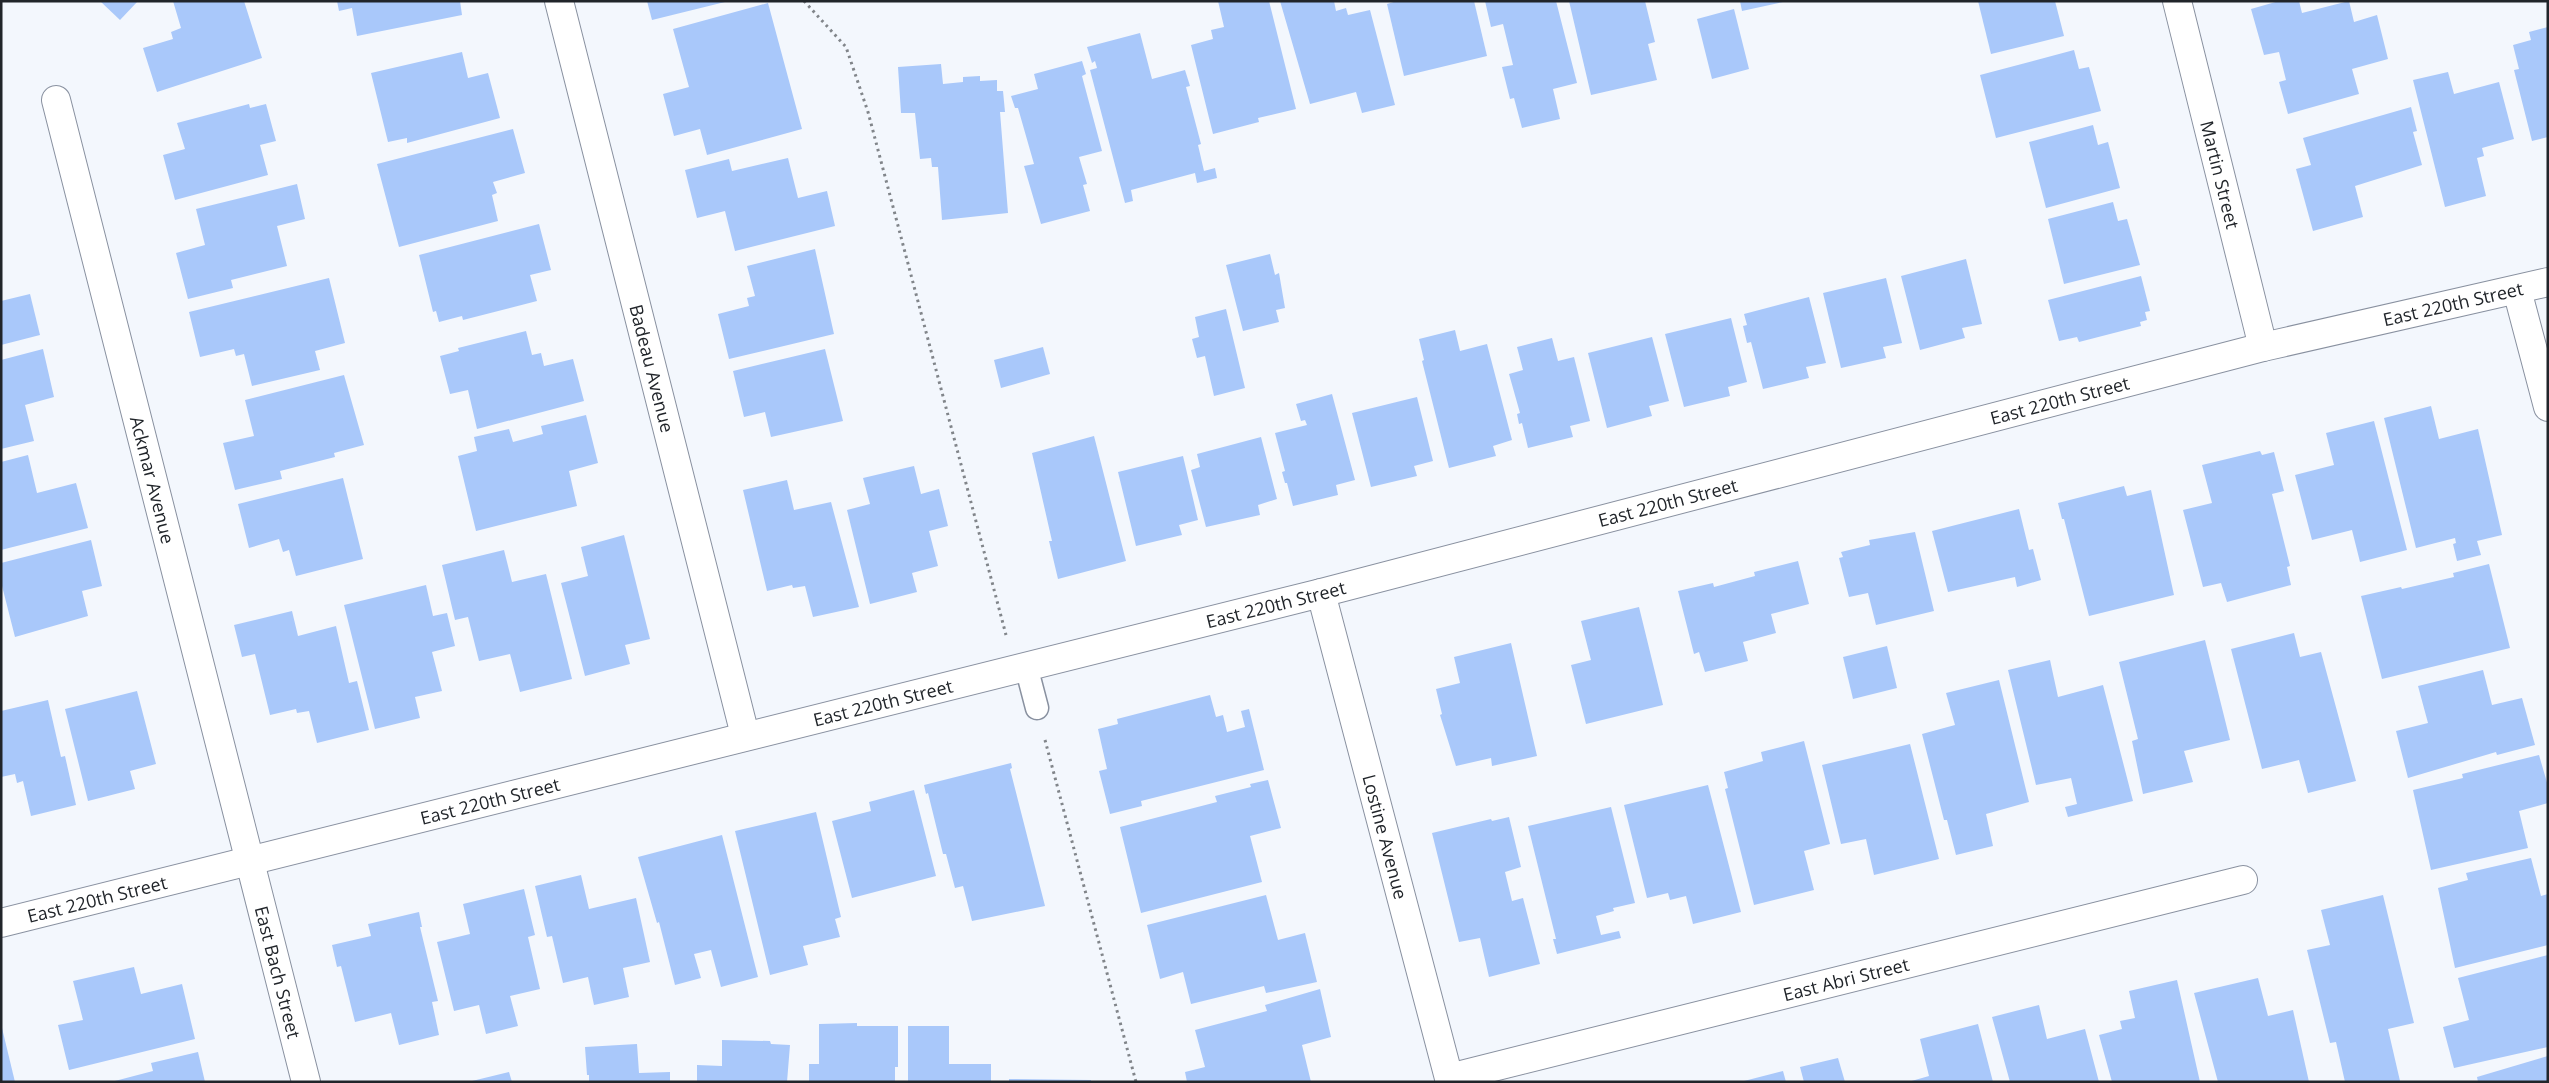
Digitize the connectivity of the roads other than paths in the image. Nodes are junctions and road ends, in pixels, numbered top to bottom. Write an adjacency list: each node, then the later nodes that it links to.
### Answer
1 (559, 1): 11 (street, Badeau Avenue)
2 (2177, 1): 6 (street, Martin Street)
3 (56, 100): 12 (street, Ackmar Avenue)
4 (2548, 282): 5 (street, East 220th Street)
5 (2517, 290): 6 (street, East 220th Street); 7 (street)
6 (2263, 347): 8 (street, East 220th Street)
7 (2548, 407)
8 (1321, 593): 9 (street, East 220th Street); 15 (street, Lostine Avenue)
9 (1021, 667): 10 (lane); 11 (street, East 220th Street)
10 (1037, 708)
11 (745, 735): 12 (street, East 220th Street)
12 (250, 862): 14 (street, East 220th Street); 16 (street, East Bach Street)
13 (2243, 880): 15 (street, East Abri Street)
14 (1, 923)
15 (1449, 1080)
16 (306, 1082)

